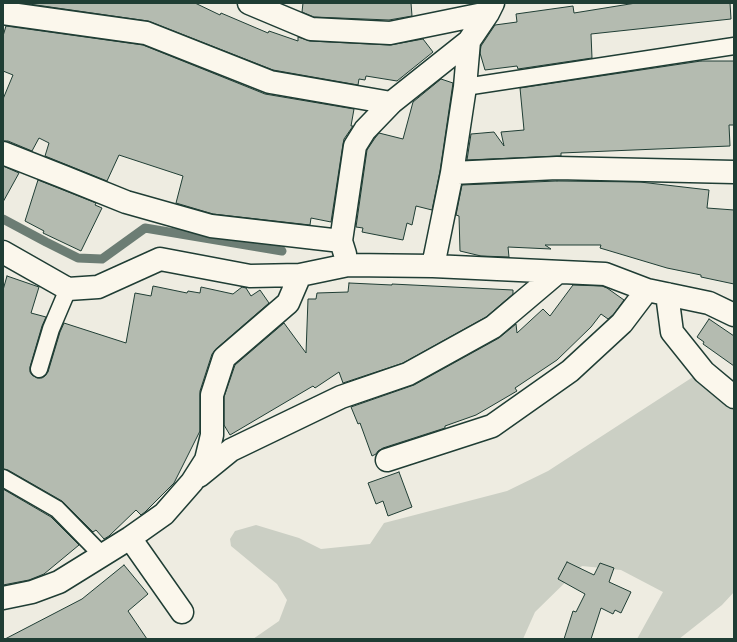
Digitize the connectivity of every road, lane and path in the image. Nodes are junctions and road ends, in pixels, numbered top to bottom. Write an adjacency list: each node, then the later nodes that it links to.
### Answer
1 (249, 3): 2 (street)
2 (491, 8): 4 (street)
3 (3, 14): 7 (street)
4 (469, 41): 6 (street); 7 (street)
5 (734, 46): 6 (lane)
6 (465, 87): 10 (street)
7 (391, 103): 11 (street)
8 (3, 154): 11 (street)
9 (734, 172): 10 (street)
10 (452, 173): 14 (street)
11 (341, 241): 13 (street)
12 (3, 252): 17 (street)
13 (348, 265): 14 (street); 16 (street)
14 (433, 266): 15 (street)
15 (558, 272): 18 (street); 24 (street)
16 (300, 275): 17 (street); 24 (street)
17 (68, 289): 20 (lane)
18 (657, 292): 19 (street); 21 (street); 22 (street)
19 (734, 315)
20 (39, 369)
21 (734, 397)
22 (387, 460)
23 (3, 478): 26 (lane)
24 (192, 482): 25 (street)
25 (130, 538): 26 (street); 28 (street)
26 (102, 555): 27 (street)
27 (3, 598)
28 (182, 612)

